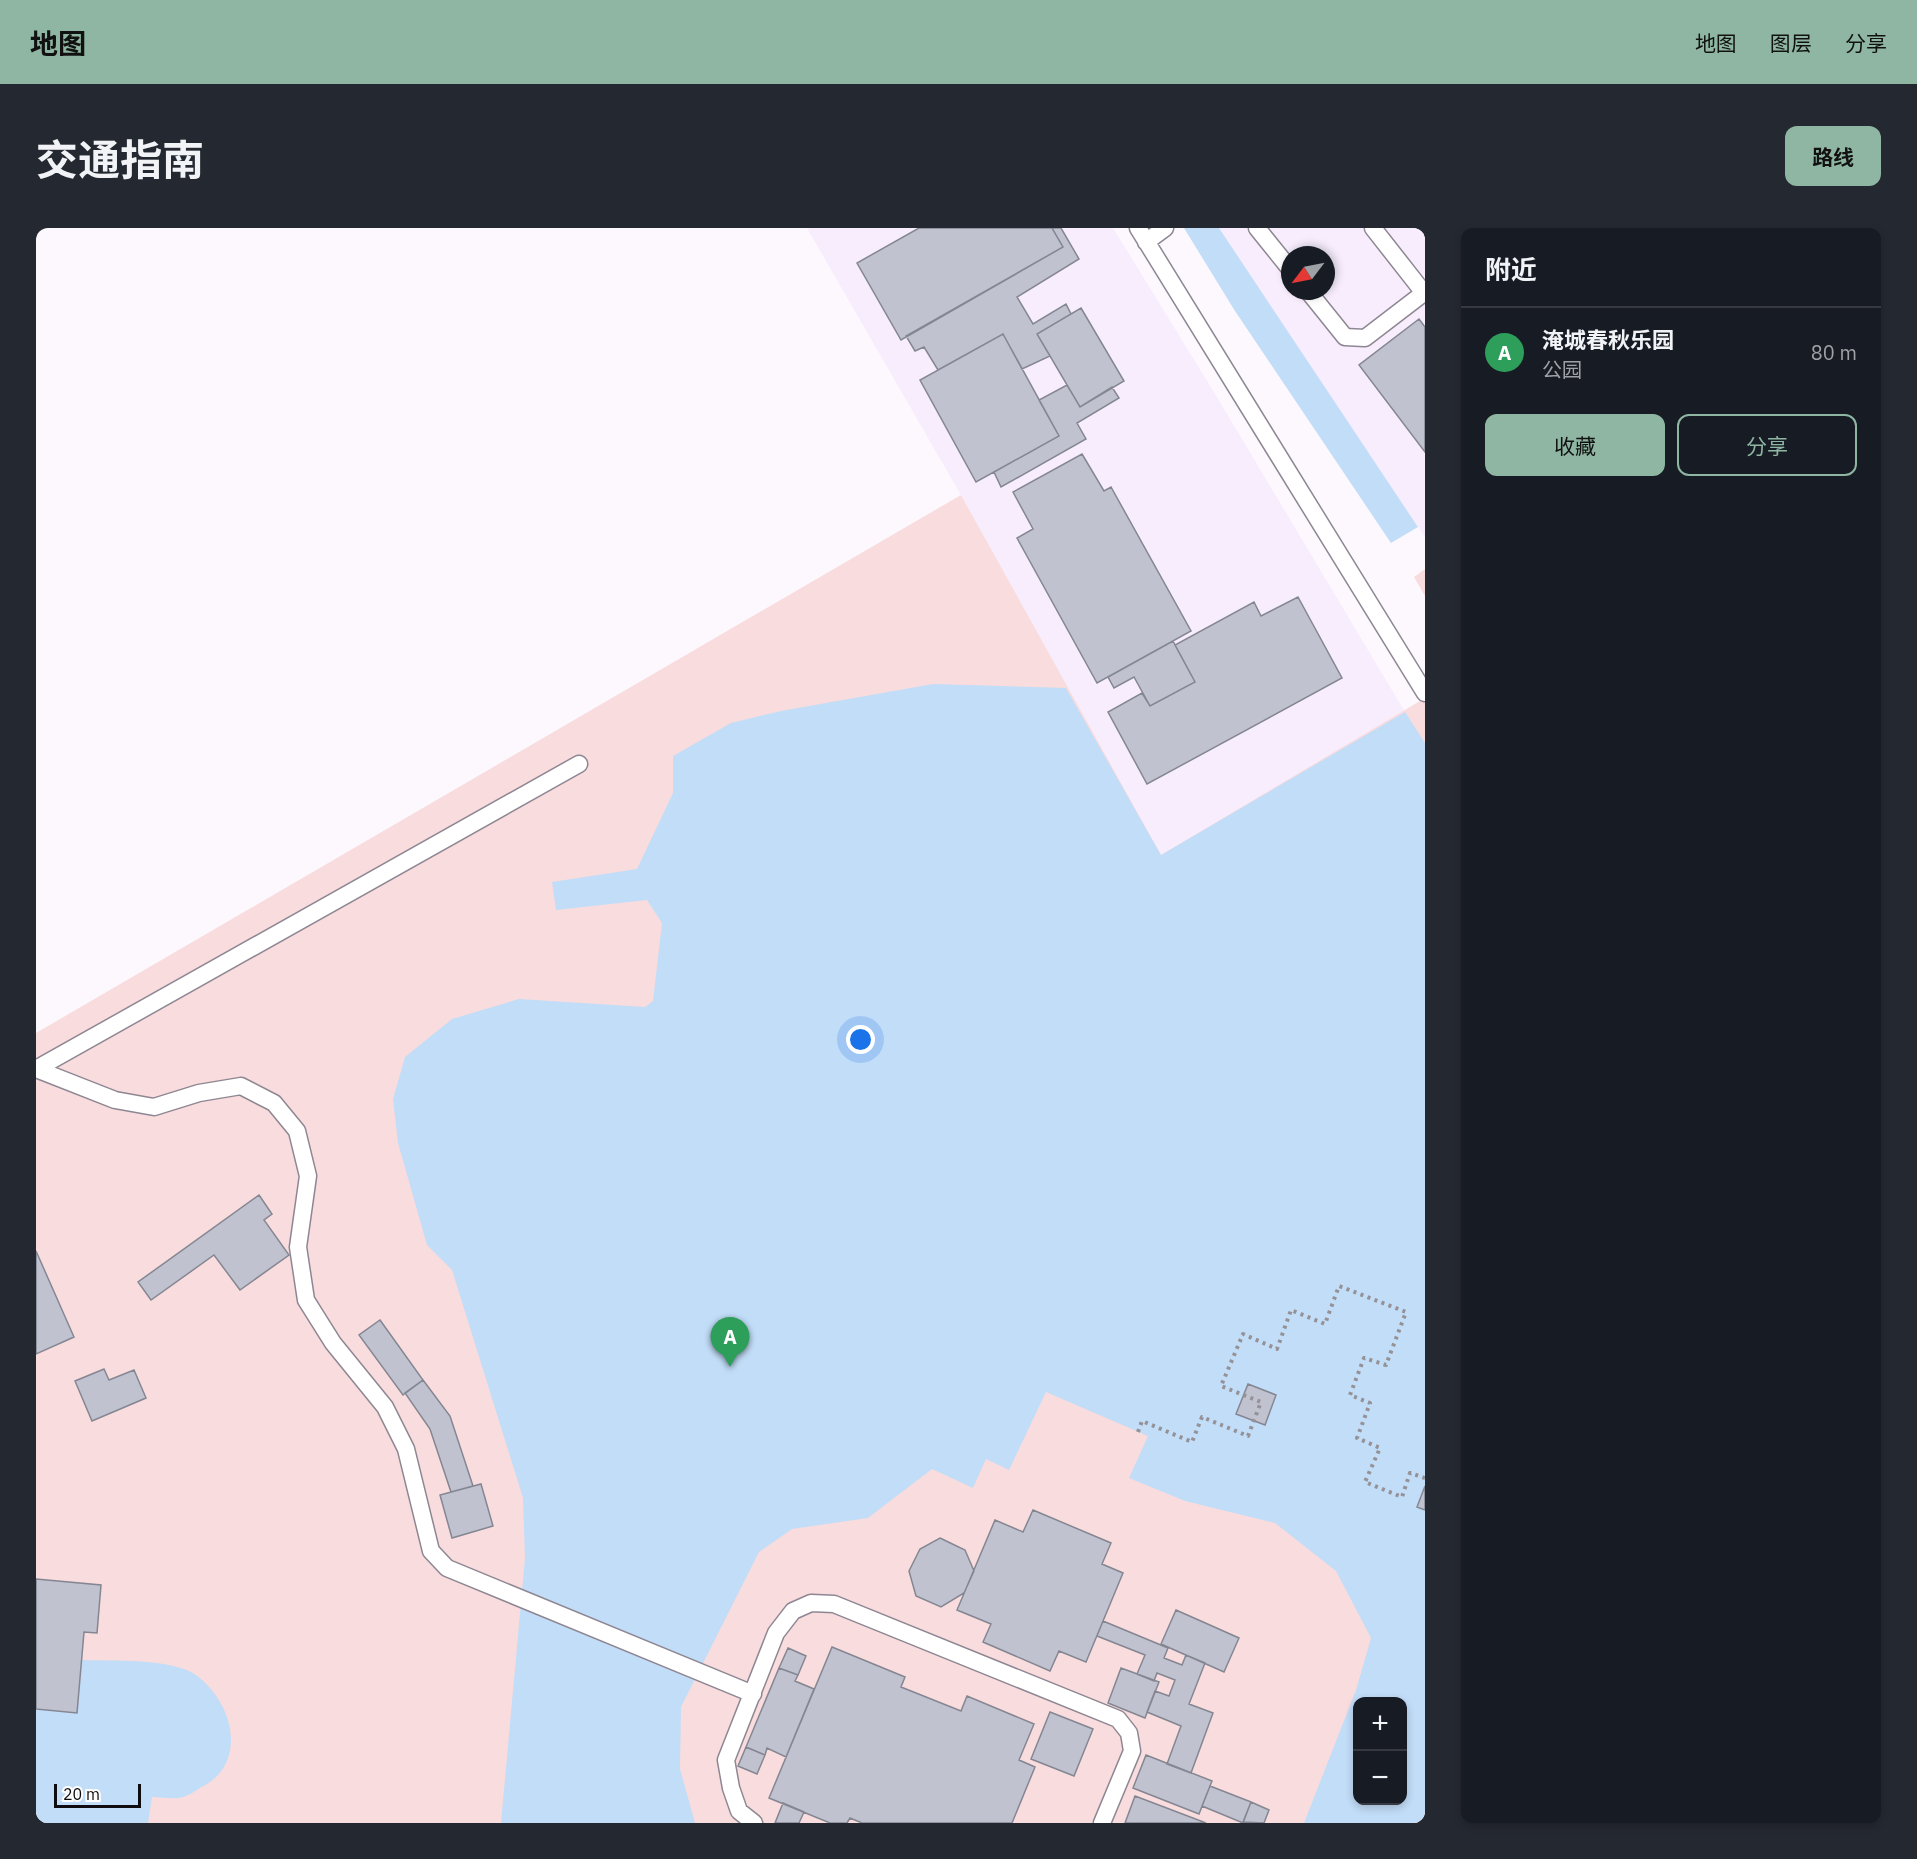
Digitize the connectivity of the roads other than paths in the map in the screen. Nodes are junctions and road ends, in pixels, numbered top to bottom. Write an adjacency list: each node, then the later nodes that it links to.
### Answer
1 (1165, 228): 4 (lane)
2 (1257, 228): 5 (lane)
3 (1373, 228): 6 (lane)
4 (1142, 235): 8 (lane)
5 (1281, 258)
6 (1425, 292): 7 (lane)
7 (1315, 300)
8 (1425, 693)
9 (579, 764): 10 (lane)
10 (753, 1694): 11 (lane); 12 (lane)
11 (754, 1823)
12 (1102, 1823)

